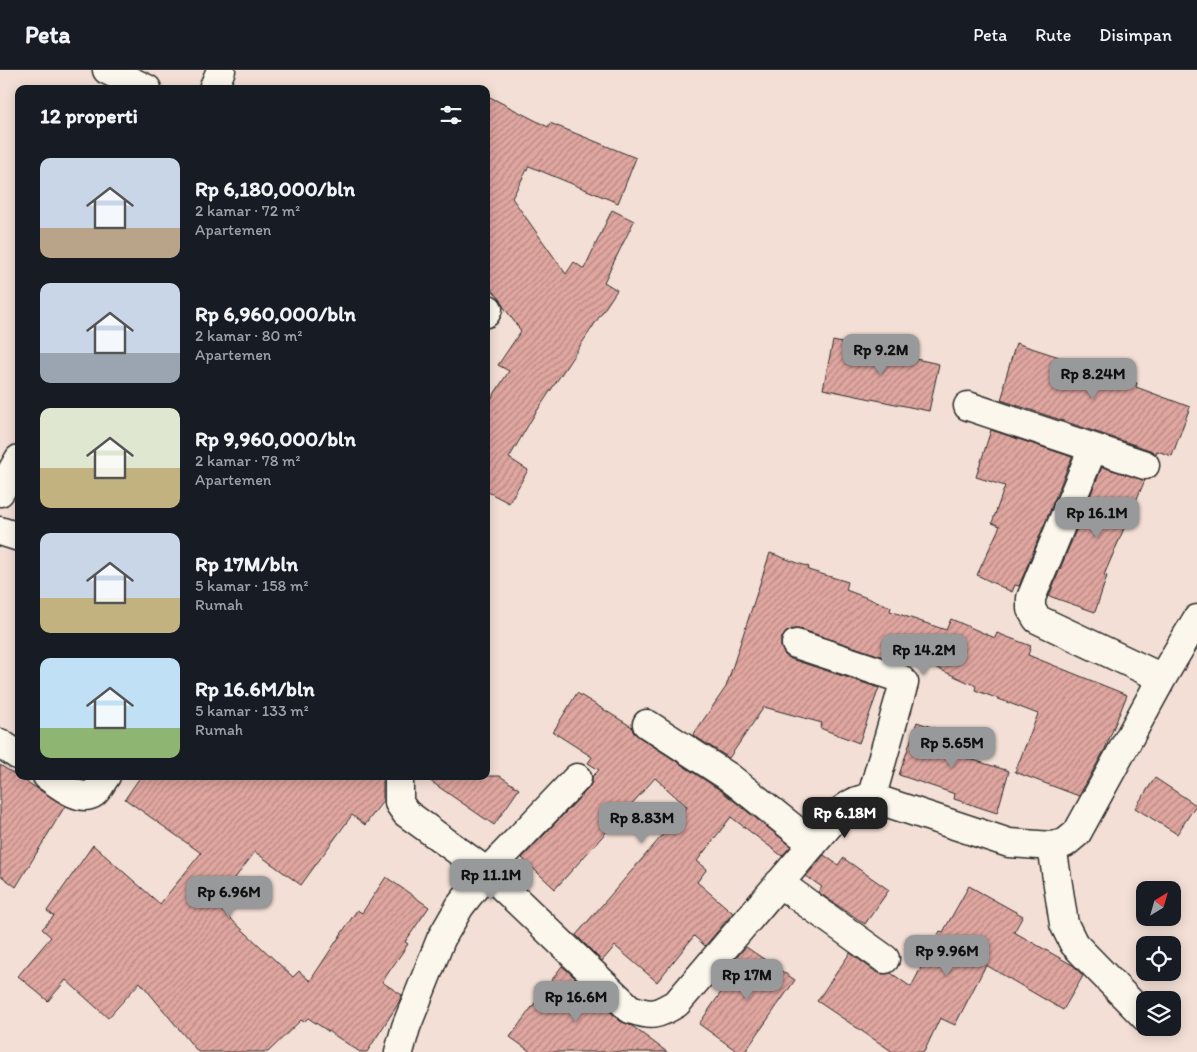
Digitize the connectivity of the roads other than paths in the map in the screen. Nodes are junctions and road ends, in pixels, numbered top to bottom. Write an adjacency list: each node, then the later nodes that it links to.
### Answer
1 (107, 70): 3 (street)
2 (221, 70): 4 (street)
3 (139, 85)
4 (215, 85)
5 (968, 406): 6 (street)
6 (1093, 448): 7 (street); 14 (street)
7 (1145, 465)
8 (15, 466): 9 (street)
9 (0, 492)
10 (0, 531): 11 (street)
11 (15, 536)
12 (1197, 619): 14 (street)
13 (796, 644): 22 (street)
14 (1162, 678): 24 (street)
15 (647, 724): 23 (street)
16 (0, 743): 17 (street)
17 (15, 753)
18 (577, 778): 25 (street)
19 (53, 780): 20 (street)
20 (103, 780)
21 (399, 780): 25 (street)
22 (871, 799): 23 (street); 24 (street)
23 (813, 844): 26 (street)
24 (1052, 846): 28 (street)
25 (487, 872): 26 (street); 29 (street)
26 (779, 884): 27 (street)
27 (885, 959)
28 (1136, 1008)
29 (399, 1052)

